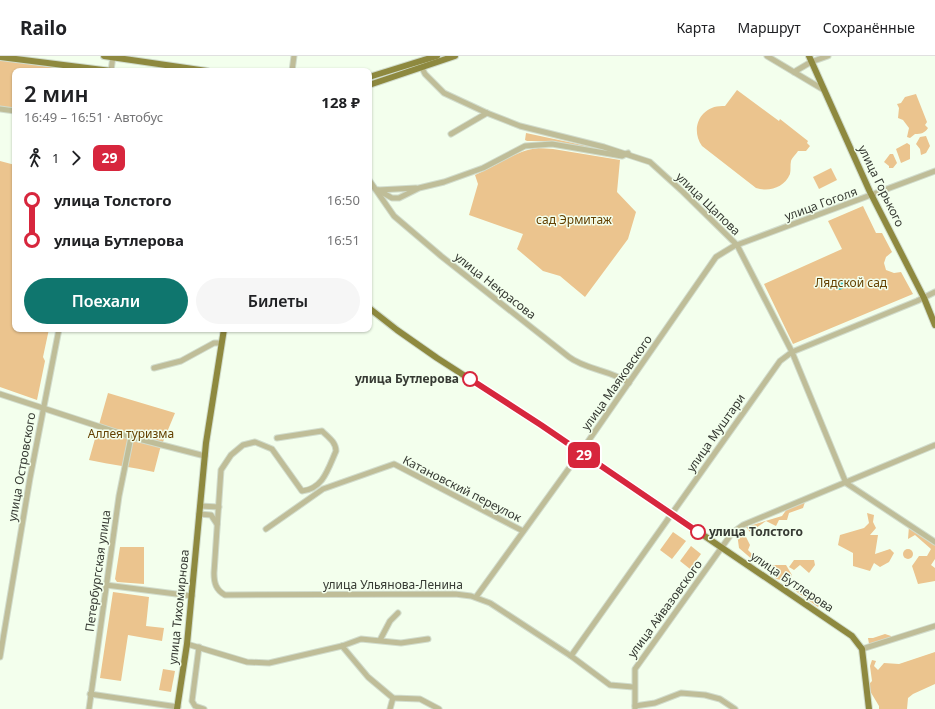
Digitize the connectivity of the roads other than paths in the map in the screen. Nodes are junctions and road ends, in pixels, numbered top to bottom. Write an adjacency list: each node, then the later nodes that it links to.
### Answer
1 (104, 56): 2 (main road)
2 (113, 56): 11 (street); 12 (main road)
3 (294, 56): 13 (street)
4 (437, 56): 16 (main road)
5 (455, 56): 14 (main road)
6 (766, 56): 15 (street)
7 (828, 56): 9 (street)
8 (0, 57): 10 (main road)
9 (810, 59): 15 (street); 18 (main road, улица Горького)
10 (87, 68)
11 (111, 68)
12 (188, 68)
13 (292, 68)
14 (422, 68): 17 (main road); 21 (street, улица Щапова)
15 (794, 72): 18 (street)
16 (372, 76)
17 (372, 85)
18 (824, 90): 28 (main road, улица Горького)
19 (0, 109): 20 (street)
20 (12, 111)
21 (486, 113): 22 (street); 23 (street, улица Щапова)
22 (451, 134)
23 (628, 154): 26 (street); 29 (street, улица Щапова)
24 (935, 171): 28 (street, улица Гоголя)
25 (372, 184): 27 (street, улица Некрасова)
26 (419, 188): 27 (street); 27 (street)
27 (377, 190): 39 (street, улица Некрасова)
28 (872, 196): 29 (street, улица Гоголя); 31 (main road, улица Горького)
29 (737, 245): 37 (street, улица Щапова); 39 (street, улица Маяковского)
30 (935, 292): 31 (street, улица Муштари)
31 (924, 298): 33 (main road, улица Горького); 37 (street, улица Муштари)
32 (372, 310): 45 (main road, улица Бутлерова)
33 (935, 325)
34 (58, 332): 41 (street, улица Островского)
35 (223, 332): 36 (main road, улица Тихомирнова)
36 (221, 343): 38 (street); 46 (main road, улица Тихомирнова)
37 (792, 352): 47 (street, улица Щапова); 51 (street, улица Муштари)
38 (154, 368)
39 (630, 383): 45 (street, улица Маяковского)
40 (0, 394): 41 (street)
41 (43, 408): 42 (street); 68 (street, улица Островского)
42 (131, 436): 46 (street); 57 (street, Петербургская улица)
43 (277, 438): 49 (street)
44 (935, 445): 47 (street)
45 (580, 453): 51 (main road, улица Бутлерова); 54 (street, улица Маяковского)
46 (204, 456): 48 (main road, улица Тихомирнова)
47 (846, 483): 55 (street); 56 (street)
48 (200, 506): 49 (street); 50 (main road, улица Тихомирнова)
49 (219, 507): 52 (street, улица Ульянова-Ленина)
50 (199, 514): 52 (street); 58 (main road, улица Тихомирнова)
51 (672, 514): 56 (main road, улица Бутлерова); 69 (street, улица Муштари)
52 (218, 525): 59 (street, улица Ульянова-Ленина)
53 (266, 529): 54 (street, Катановский переулок)
54 (523, 532): 59 (street, улица Маяковского)
55 (935, 542)
56 (722, 548): 67 (main road, улица Бутлерова); 70 (street, улица Айвазовского)
57 (106, 585): 58 (street); 71 (street, Петербургская улица)
58 (192, 596): 64 (main road, улица Тихомирнова)
59 (476, 597): 69 (street, улица Ульянова-Ленина)
60 (398, 613): 63 (street)
61 (935, 626): 67 (street)
62 (428, 639): 63 (street)
63 (380, 640): 65 (street)
64 (188, 644): 66 (street); 74 (main road, улица Тихомирнова)
65 (342, 646): 66 (street); 72 (street)
66 (199, 647): 76 (street)
67 (862, 649): 80 (main road)
68 (0, 656)
69 (571, 656): 70 (street, улица Ульянова-Ленина)
70 (634, 687): 73 (street, улица Айвазовского)
71 (90, 694): 74 (street); 75 (street, Петербургская улица)
72 (393, 698): 77 (street); 78 (street)
73 (635, 707): 79 (street)
74 (178, 708)
75 (89, 709)
76 (204, 709)
77 (390, 709)
78 (440, 709)
79 (735, 709)
80 (869, 709)

